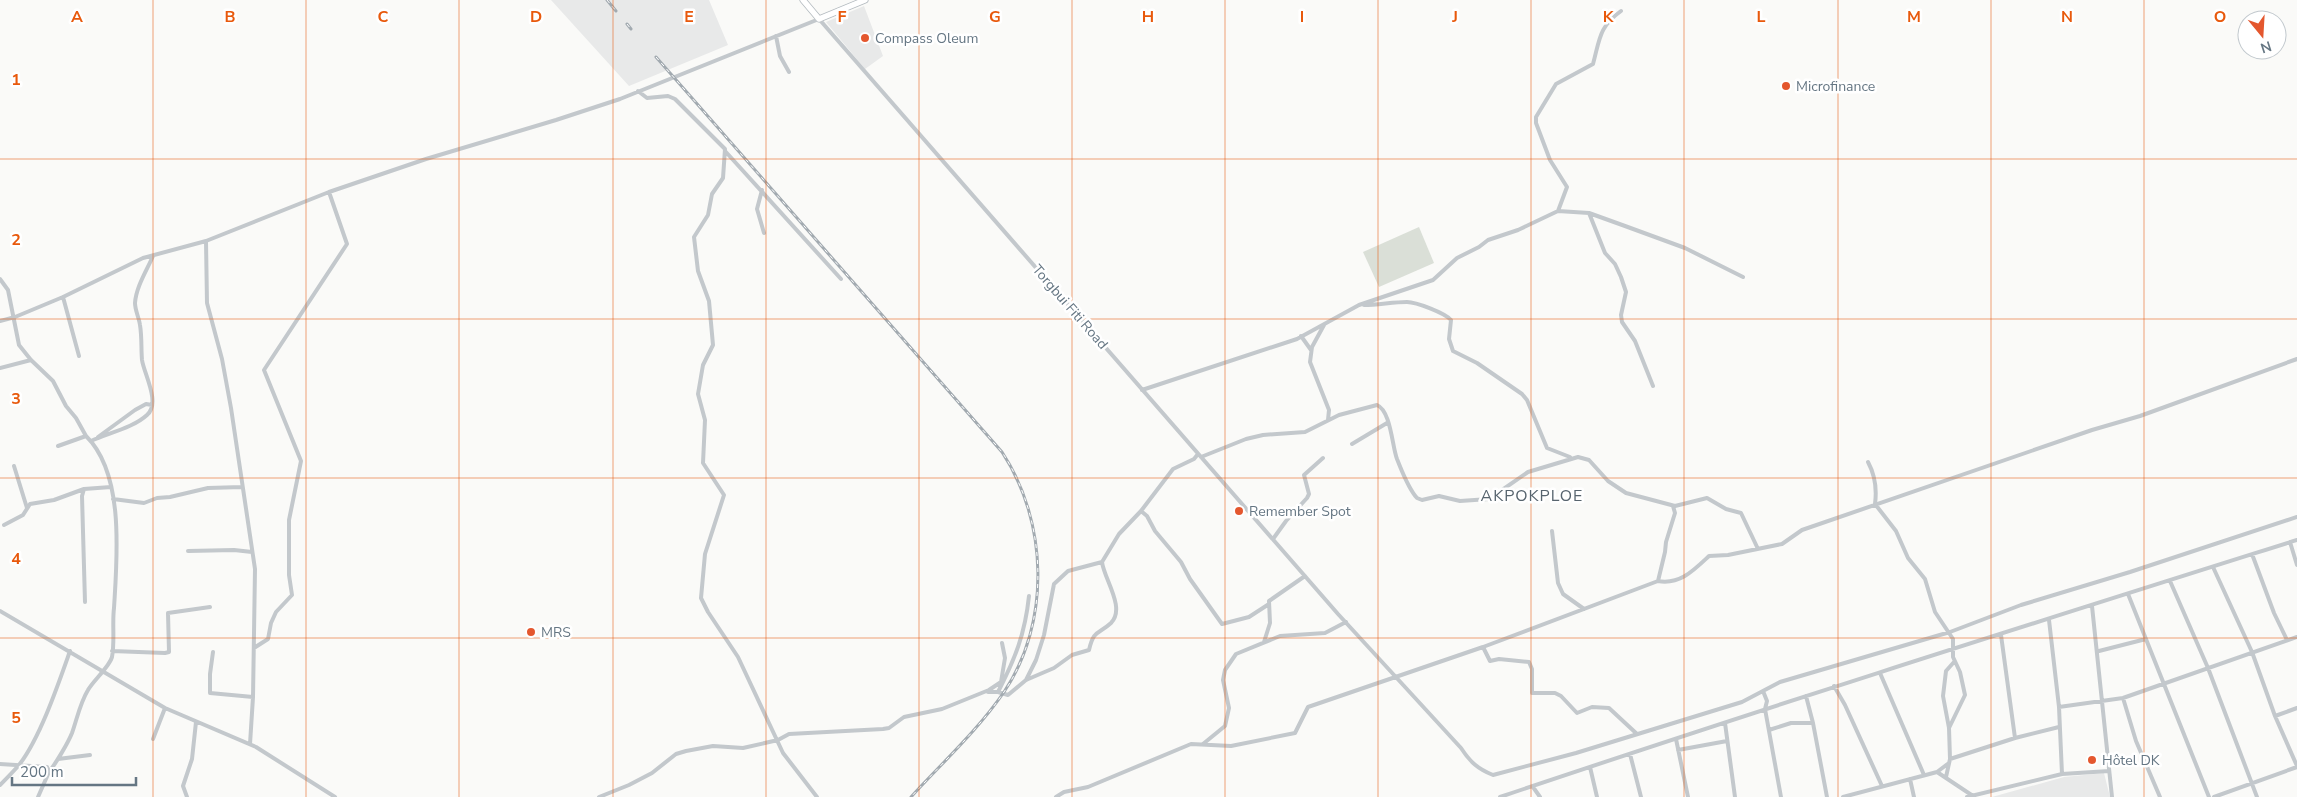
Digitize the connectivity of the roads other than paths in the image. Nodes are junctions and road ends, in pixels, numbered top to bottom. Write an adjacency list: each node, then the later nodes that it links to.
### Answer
1 (803, 0): 4 (street, Torgbui Fiti Road)
2 (865, 0): 4 (street)
3 (1621, 10): 11 (street)
4 (819, 19): 5 (street); 31 (street, Torgbui Fiti Road)
5 (776, 36): 6 (street); 7 (street)
6 (789, 72)
7 (638, 91): 8 (street); 10 (street)
8 (725, 151): 9 (street); 126 (street)
9 (762, 190): 13 (street); 18 (street)
10 (329, 192): 14 (street); 89 (street)
11 (1558, 211): 12 (street); 20 (street)
12 (1589, 213): 16 (street); 30 (street)
13 (764, 233)
14 (206, 242): 15 (street); 48 (street)
15 (153, 256): 19 (street); 32 (street)
16 (1743, 277)
17 (0, 279): 21 (street)
18 (841, 279)
19 (63, 297): 21 (street); 26 (street)
20 (1359, 305): 23 (street); 44 (street)
21 (14, 317): 22 (street); 28 (street)
22 (0, 320)
23 (1325, 324): 24 (street); 25 (street)
24 (1301, 336): 25 (street); 31 (street)
25 (1311, 350): 33 (street)
26 (79, 356)
27 (2297, 358): 51 (street)
28 (31, 360): 29 (street); 37 (street)
29 (0, 368)
30 (1653, 386)
31 (1142, 390): 42 (street, Torgbui Fiti Road)
32 (152, 405): 38 (street); 38 (street)
33 (1329, 410): 34 (street); 35 (street)
34 (1339, 415): 35 (street); 36 (street)
35 (1328, 420): 42 (street)
36 (1387, 423): 40 (street); 44 (street)
37 (86, 436): 39 (street); 41 (street)
38 (98, 438): 39 (street)
39 (91, 441): 47 (street)
40 (1352, 444)
41 (58, 446)
42 (1200, 456): 54 (street); 58 (street, Torgbui Fiti Road)
43 (1324, 458): 58 (street)
44 (1572, 458): 52 (street)
45 (1868, 462): 51 (street)
46 (14, 466): 53 (street)
47 (111, 487): 49 (street); 50 (street)
48 (242, 487): 50 (street); 63 (street)
49 (84, 489): 53 (street); 73 (street)
50 (112, 499): 91 (street)
51 (1875, 504): 61 (street); 81 (street)
52 (1672, 506): 61 (street); 70 (street)
53 (27, 508): 56 (street)
54 (1141, 511): 65 (street); 74 (street)
55 (2297, 516): 81 (street, Torgbui Fiti Road)
56 (4, 525)
57 (1552, 531): 77 (street)
58 (1273, 539): 68 (street, Torgbui Fiti Road)
59 (2297, 540): 60 (street)
60 (2290, 542): 64 (street); 66 (street)
61 (1758, 549): 70 (street)
62 (188, 551): 63 (street)
63 (252, 552): 89 (street)
64 (2252, 554): 67 (street); 85 (street)
65 (1102, 562): 101 (street); 101 (street)
66 (2297, 565)
67 (2213, 567): 69 (street); 95 (street)
68 (1305, 576): 74 (street); 80 (street, Torgbui Fiti Road)
69 (2170, 580): 71 (street); 97 (street)
70 (1658, 581): 77 (street)
71 (2128, 594): 75 (street); 84 (street)
72 (1029, 596): 106 (street)
73 (85, 602)
74 (1269, 604): 86 (street)
75 (2092, 606): 79 (street); 93 (street)
76 (210, 607): 91 (street)
77 (1584, 609): 88 (street)
78 (0, 611): 90 (street)
79 (2049, 620): 82 (street); 111 (street)
80 (1346, 622): 86 (street); 100 (street, Torgbui Fiti Road)
81 (1950, 632): 92 (street); 104 (street, Torgbui Fiti Road)
82 (2001, 635): 92 (street); 124 (street)
83 (2297, 637): 85 (street)
84 (2146, 639): 93 (street); 102 (street)
85 (2287, 640): 95 (street)
86 (1264, 642): 129 (street)
87 (1002, 643): 105 (street)
88 (1483, 647): 100 (street); 122 (street)
89 (254, 648): 108 (street)
90 (70, 651): 98 (street); 136 (street)
91 (112, 651): 98 (street)
92 (1952, 651): 96 (street); 99 (street)
93 (2099, 651): 110 (street)
94 (213, 652): 108 (street)
95 (2252, 652): 97 (street); 115 (street)
96 (1954, 662): 120 (street); 120 (street)
97 (2208, 668): 102 (street); 146 (street)
98 (102, 671): 112 (street); 133 (street)
99 (1880, 673): 103 (street); 143 (street)
100 (1394, 676): 122 (street, Torgbui Fiti Road); 129 (street)
101 (1026, 680): 106 (street)
102 (2163, 685): 109 (street); 170 (street)
103 (1834, 686): 107 (street); 148 (street)
104 (1763, 690): 114 (street); 122 (street, Torgbui Fiti Road)
105 (984, 692): 106 (street); 126 (street)
106 (998, 692)
107 (1806, 696): 114 (street); 118 (street)
108 (253, 698): 128 (street)
109 (2122, 698): 110 (street); 169 (street)
110 (2102, 702): 111 (street); 139 (street)
111 (2059, 707): 119 (street)
112 (166, 708): 116 (street); 125 (street)
113 (2297, 708): 115 (street)
114 (1765, 709): 117 (street); 121 (street)
115 (2276, 716): 138 (street)
116 (196, 722): 128 (street); 152 (street)
117 (1725, 723): 123 (street); 127 (street)
118 (1814, 723): 121 (street); 164 (street)
119 (2059, 727): 124 (street); 142 (street)
120 (1948, 728): 134 (street)
121 (1769, 730): 163 (street)
122 (1637, 734)
123 (1676, 738): 130 (street); 131 (street)
124 (2015, 738): 134 (street)
125 (153, 739)
126 (778, 740): 154 (street); 155 (street)
127 (1727, 741): 130 (street); 162 (street)
128 (250, 744): 153 (street)
129 (1203, 744): 156 (street)
130 (1678, 750): 161 (street)
131 (1630, 754): 137 (street); 160 (street)
132 (90, 755): 133 (street)
133 (58, 759): 140 (street)
134 (1949, 761): 141 (street); 144 (street)
135 (0, 764): 136 (street)
136 (20, 764): 140 (street); 147 (street)
137 (1590, 767): 149 (street); 159 (street)
138 (2297, 767): 146 (street)
139 (2109, 771): 142 (street); 168 (street)
140 (49, 772): 151 (street)
141 (1937, 772): 143 (street); 144 (street)
142 (2062, 774): 150 (street)
143 (1924, 775): 145 (street)
144 (1946, 777): 150 (street)
145 (1910, 779): 148 (street); 166 (street)
146 (2252, 783): 171 (street); 172 (street)
147 (0, 785)
148 (1882, 786): 165 (street)
149 (1533, 787): 157 (street); 158 (street)
150 (1974, 796): 167 (street)
151 (38, 797)
152 (187, 797)
153 (335, 797)
154 (599, 797)
155 (817, 797)
156 (1056, 797)
157 (1500, 797)
158 (1540, 797)
159 (1597, 797)
160 (1641, 797)
161 (1688, 797)
162 (1735, 797)
163 (1781, 797)
164 (1827, 797)
165 (1844, 797)
166 (1914, 797)
167 (1967, 797)
168 (2112, 797)
169 (2160, 797)
170 (2209, 797)
171 (2214, 797)
172 (2257, 797)

